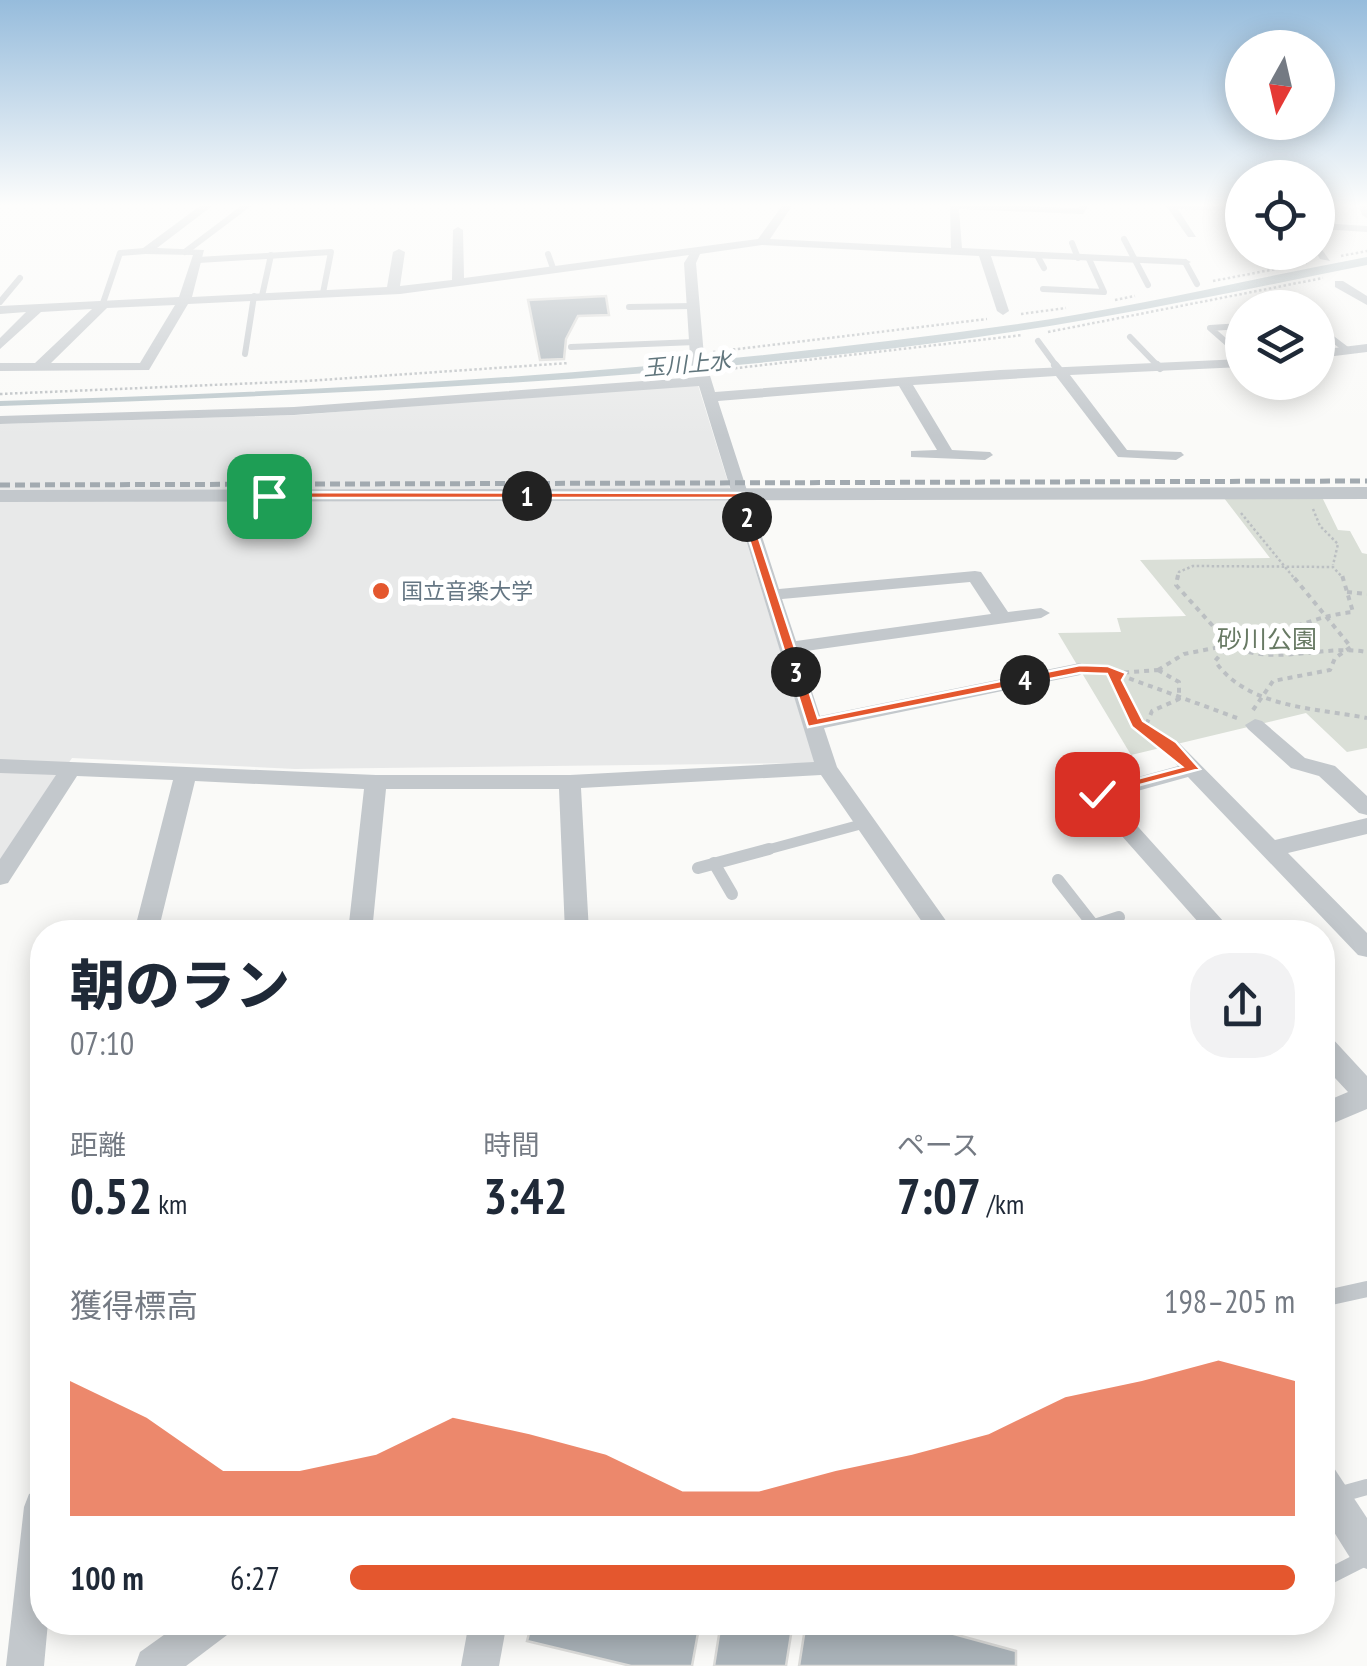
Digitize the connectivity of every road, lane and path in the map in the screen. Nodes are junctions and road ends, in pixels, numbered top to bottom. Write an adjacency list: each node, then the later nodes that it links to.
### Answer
1 (18, 281): 24 (lane)
2 (110, 281): 25 (lane)
3 (191, 281): 21 (street)
4 (263, 281): 20 (lane)
5 (325, 281): 19 (lane)
6 (394, 281): 17 (street)
7 (458, 281): 17 (street)
8 (692, 281): 27 (street)
9 (993, 281): 30 (street)
10 (1097, 281): 18 (lane)
11 (1146, 281): 15 (lane)
12 (1195, 281): 13 (lane)
13 (1197, 284)
14 (1339, 284): 23 (street)
15 (1148, 285)
16 (1043, 289): 18 (lane)
17 (393, 290): 19 (street)
18 (1104, 292): 22 (lane)
19 (323, 293): 20 (street)
20 (258, 296): 21 (street); 41 (lane)
21 (185, 300): 25 (street); 44 (street)
22 (1107, 301)
23 (1367, 301)
24 (0, 302)
25 (102, 306): 28 (street); 44 (street)
26 (629, 306): 27 (lane)
27 (694, 306): 46 (street)
28 (37, 308): 29 (street); 36 (street)
29 (0, 310)
30 (1003, 310)
31 (1225, 327): 35 (lane)
32 (1130, 337): 45 (lane)
33 (1038, 341): 47 (lane)
34 (1335, 341): 39 (lane)
35 (1225, 343)
36 (0, 345)
37 (571, 347): 46 (lane)
38 (1367, 348): 39 (street)
39 (1347, 350): 40 (street)
40 (1335, 352)
41 (245, 354)
42 (1225, 362): 45 (street)
43 (0, 367): 44 (street)
44 (38, 368)
45 (1160, 368): 47 (street)
46 (701, 369): 48 (street); 49 (street); 57 (street)
47 (1060, 372): 48 (street); 53 (street)
48 (904, 382): 51 (street)
49 (0, 420)
50 (916, 454): 51 (street)
51 (947, 454): 52 (street)
52 (985, 455)
53 (1176, 455)
54 (1224, 494): 55 (street); 57 (street); 59 (path)
55 (1301, 494): 56 (street); 60 (path)
56 (1367, 494)
57 (740, 495): 58 (street); 63 (street)
58 (0, 496)
59 (1287, 565): 60 (path); 65 (path); 69 (path)
60 (1332, 567): 61 (path)
61 (1347, 592): 62 (path); 65 (path)
62 (1367, 594)
63 (770, 595): 66 (street); 67 (street)
64 (1041, 613): 66 (street)
65 (1324, 614): 69 (path); 70 (path)
66 (1003, 618): 67 (street)
67 (788, 648): 78 (street)
68 (1227, 648): 69 (path); 73 (path); 75 (path)
69 (1234, 648): 70 (path)
70 (1351, 648): 71 (path); 75 (path)
71 (1367, 652)
72 (1080, 669): 74 (path); 78 (street)
73 (1158, 670): 74 (path); 76 (path)
74 (1118, 673): 76 (path); 80 (path)
75 (1259, 697): 77 (path); 79 (path)
76 (1179, 700): 79 (path); 80 (path)
77 (1367, 718)
78 (813, 724): 84 (street)
79 (1255, 725): 91 (street)
80 (1145, 729): 81 (path)
81 (1170, 746): 85 (street)
82 (0, 766): 83 (street)
83 (71, 768): 87 (street); 97 (street)
84 (827, 768): 89 (street); 92 (street)
85 (1192, 769): 90 (street); 94 (street)
86 (1077, 772): 90 (street)
87 (186, 773): 88 (street); 101 (street)
88 (376, 782): 89 (street); 102 (street)
89 (570, 782): 103 (street)
90 (1097, 794): 107 (street)
91 (1367, 808)
92 (866, 823): 95 (lane); 104 (street)
93 (1367, 826): 94 (street)
94 (1270, 849): 108 (street)
95 (714, 864): 96 (lane); 99 (lane)
96 (698, 868)
97 (0, 877)
98 (1058, 880): 105 (lane)
99 (732, 894)
100 (1119, 918): 106 (lane)
101 (149, 920)
102 (361, 920)
103 (576, 920)
104 (934, 920)
105 (1089, 920)
106 (1113, 920)
107 (1210, 920)
108 (1367, 948)
109 (1335, 1059): 110 (street)
110 (1367, 1095): 111 (street)
111 (1335, 1110)
112 (1367, 1289): 113 (lane)
113 (1335, 1296)
114 (1341, 1488): 115 (street)
115 (1367, 1554): 116 (lane)
116 (1335, 1572)
117 (30, 1626): 120 (street)
118 (196, 1635): 121 (street)
119 (486, 1635): 122 (street)
120 (26, 1666)
121 (154, 1666)
122 (480, 1666)

